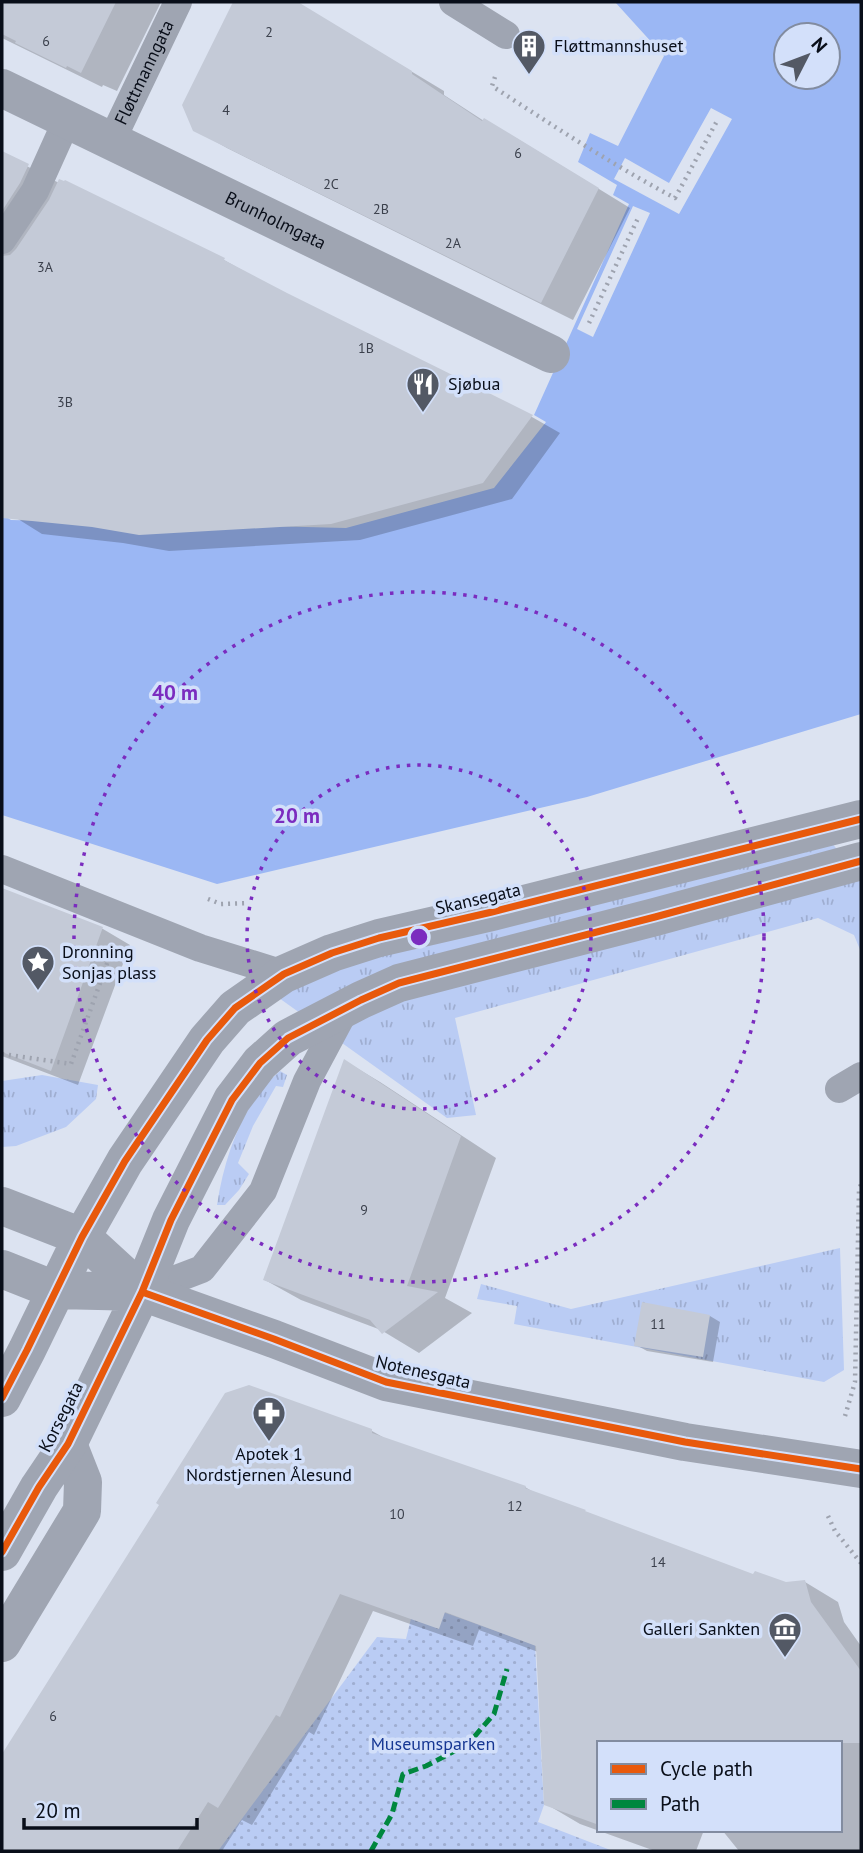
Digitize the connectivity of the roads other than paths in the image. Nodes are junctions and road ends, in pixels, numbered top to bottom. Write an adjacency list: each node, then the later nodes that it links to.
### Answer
1 (178, 2): 6 (lane, Fløttmanngata)
2 (453, 2): 3 (lane)
3 (506, 35)
4 (2, 88): 5 (street, Brunholmgata)
5 (67, 120): 6 (street, Brunholmgata); 7 (lane)
6 (111, 142): 8 (street, Brunholmgata)
7 (2, 240)
8 (551, 354)
9 (861, 819): 12 (street, Skansegata)
10 (861, 861): 13 (street)
11 (2, 869): 12 (lane)
12 (284, 974): 15 (street, Skansegata)
13 (347, 1006): 18 (street); 18 (lane)
14 (2, 1206): 15 (street, Notenesgata)
15 (82, 1237): 17 (street, Skansegata); 18 (street, Notenesgata)
16 (2, 1269): 17 (street, Notenesgata)
17 (55, 1290): 18 (street, Notenesgata); 19 (street)
18 (142, 1292): 20 (street, Korsegata); 21 (street, Notenesgata)
19 (2, 1398)
20 (68, 1444): 22 (street, Korsegata); 23 (street, Korsegata)
21 (846, 1467)
22 (2, 1552)
23 (2, 1643)

